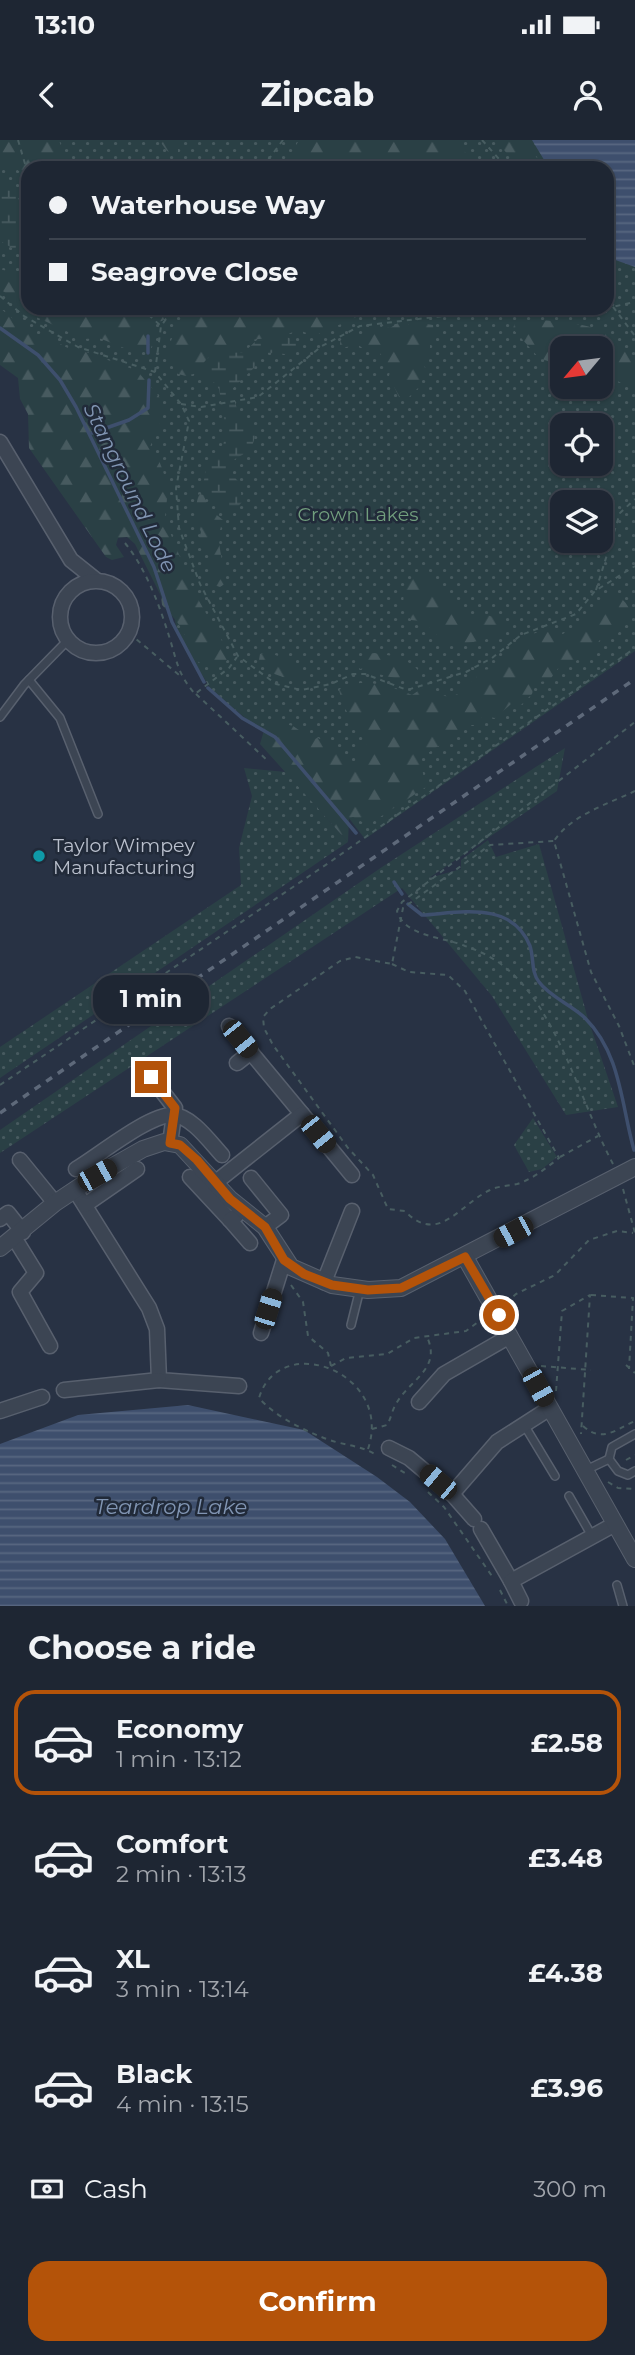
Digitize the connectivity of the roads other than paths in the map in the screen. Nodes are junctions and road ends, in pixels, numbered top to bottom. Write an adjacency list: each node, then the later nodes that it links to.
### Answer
1 (0, 442): 2 (street)
2 (71, 560): 3 (street); 4 (street)
3 (96, 580): 4 (street); 5 (street)
4 (71, 590): 5 (street)
5 (67, 640): 6 (lane)
6 (29, 680): 7 (lane); 8 (lane)
7 (0, 716)
8 (98, 814)
9 (229, 1026): 10 (street)
10 (251, 1052): 11 (street); 13 (street)
11 (237, 1063)
12 (151, 1077): 14 (street)
13 (302, 1114): 21 (street); 24 (street)
14 (173, 1115): 15 (street); 16 (street); 19 (street)
15 (170, 1143): 24 (street); 25 (street)
16 (222, 1155)
17 (20, 1160): 26 (street)
18 (635, 1167): 35 (street)
19 (76, 1169)
20 (137, 1169): 27 (street)
21 (352, 1175)
22 (190, 1177): 29 (street)
23 (251, 1178): 31 (street)
24 (215, 1182): 29 (street)
25 (75, 1190): 26 (street); 27 (street)
26 (55, 1203): 32 (street)
27 (85, 1205): 43 (street)
28 (352, 1211): 37 (street)
29 (237, 1215): 31 (street); 33 (street)
30 (0, 1219): 32 (street)
31 (265, 1227): 36 (street)
32 (19, 1235): 34 (street); 42 (street)
33 (250, 1243)
34 (0, 1248)
35 (465, 1257): 38 (street); 41 (street)
36 (287, 1264): 37 (street); 40 (street)
37 (324, 1282): 38 (street)
38 (360, 1289): 39 (lane)
39 (351, 1325)
40 (261, 1333)
41 (510, 1336): 47 (street); 48 (street)
42 (50, 1346)
43 (159, 1380): 44 (street); 45 (street)
44 (64, 1390)
45 (244, 1391)
46 (42, 1396): 49 (street)
47 (419, 1402)
48 (551, 1408): 50 (street); 54 (street)
49 (0, 1411)
50 (523, 1423): 56 (lane); 57 (street)
51 (635, 1434): 53 (lane)
52 (384, 1452): 57 (street)
53 (609, 1459): 54 (lane); 55 (lane)
54 (582, 1465): 59 (street)
55 (635, 1471)
56 (555, 1476)
57 (452, 1494): 62 (street)
58 (569, 1496): 60 (lane)
59 (615, 1524): 60 (street); 61 (street)
60 (592, 1536): 62 (street)
61 (635, 1559)
62 (511, 1581): 64 (street)
63 (617, 1585): 65 (lane)
64 (517, 1604)
65 (623, 1606)

